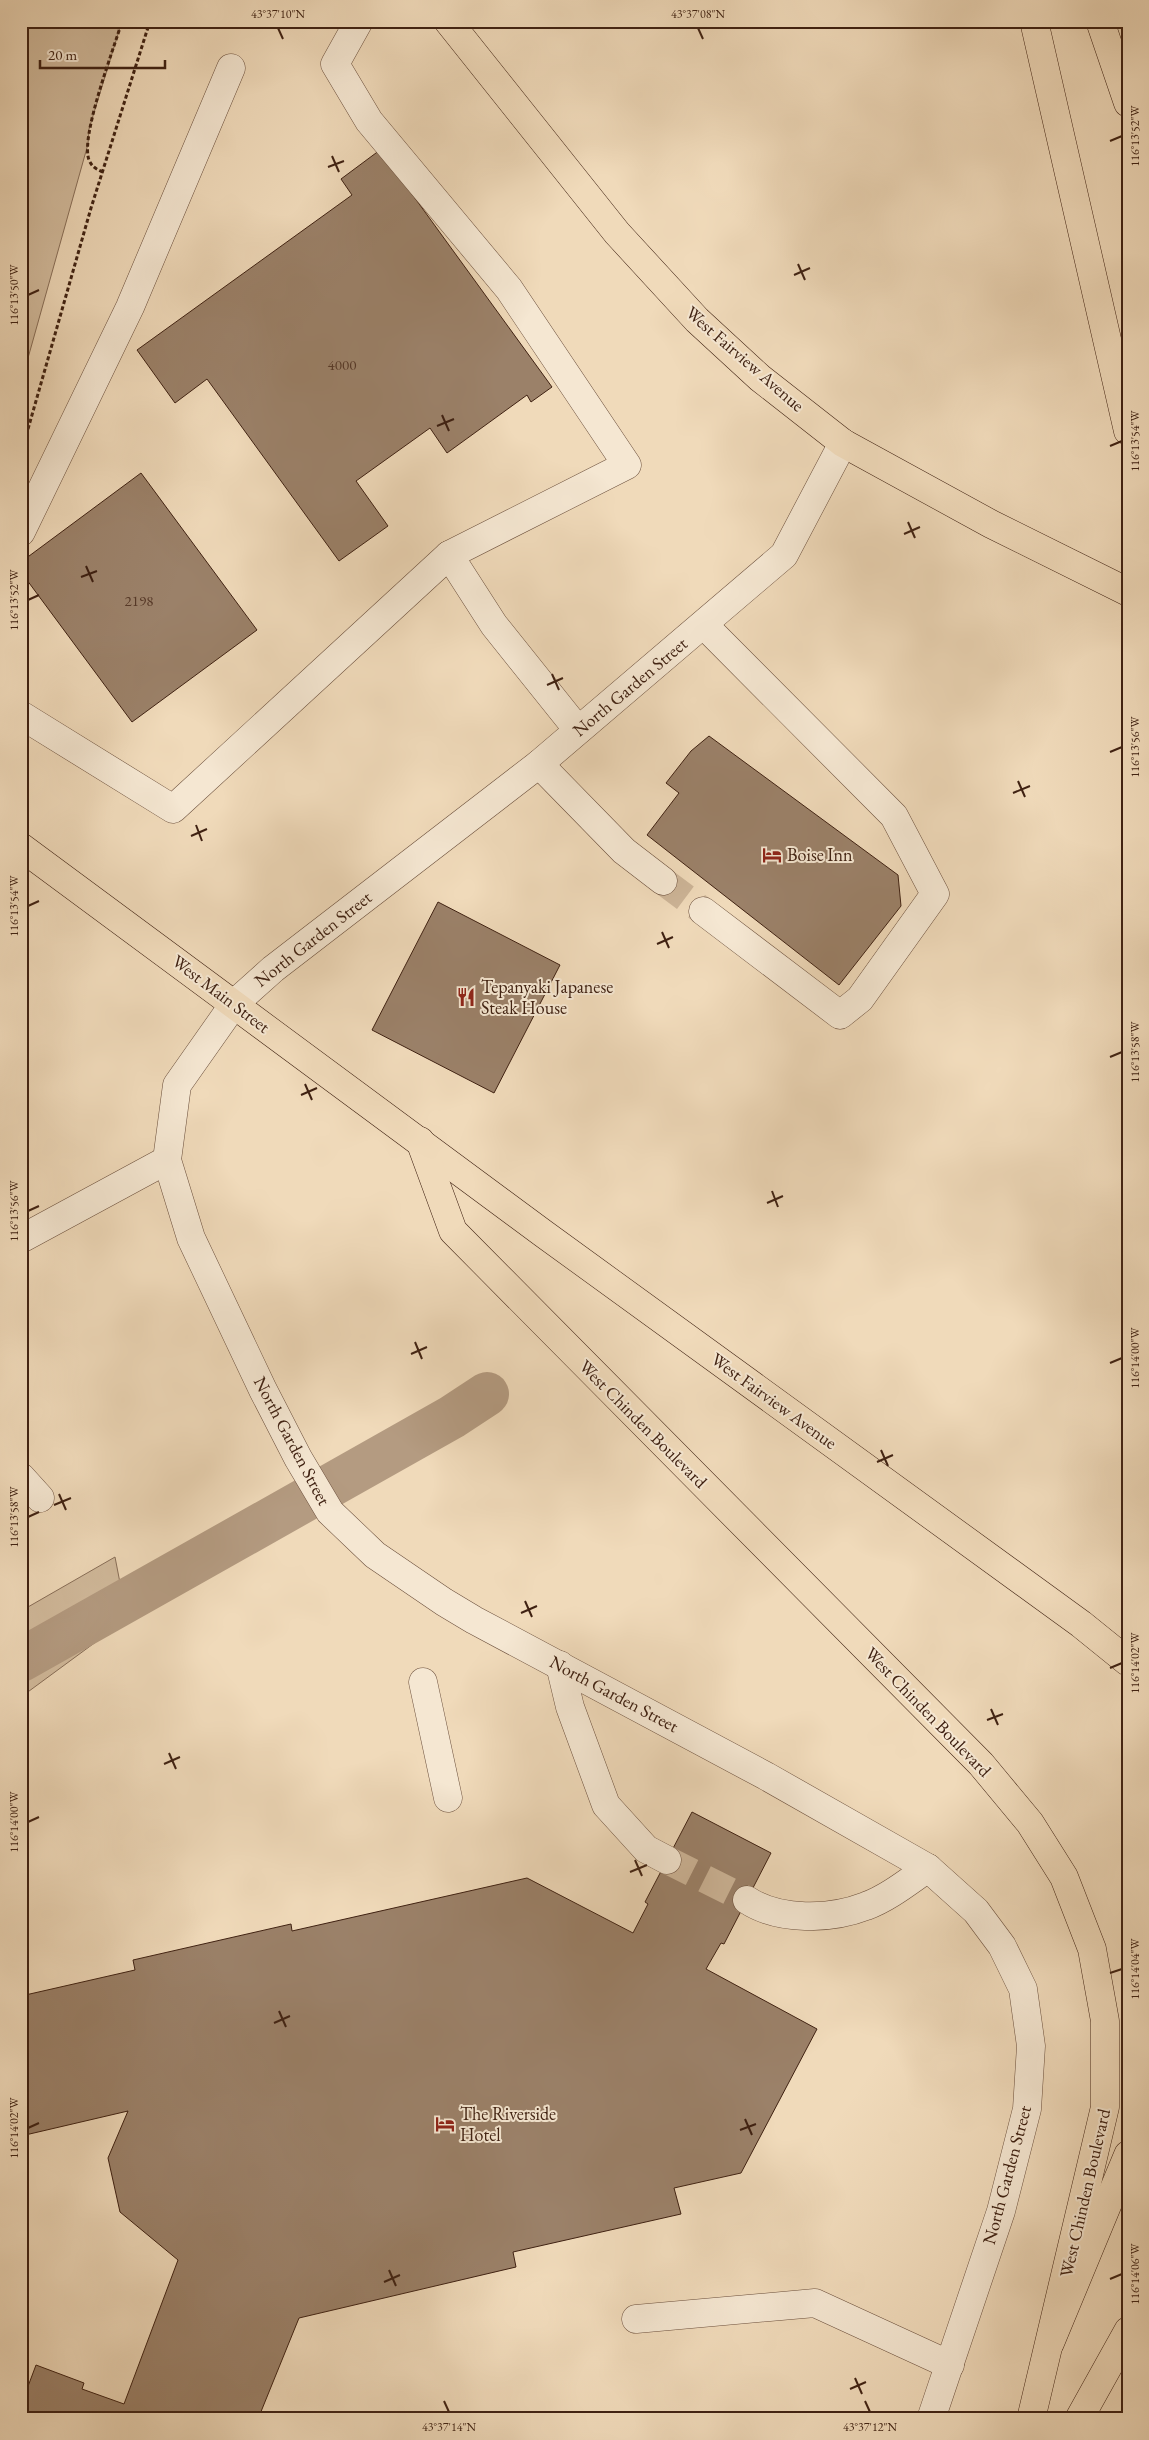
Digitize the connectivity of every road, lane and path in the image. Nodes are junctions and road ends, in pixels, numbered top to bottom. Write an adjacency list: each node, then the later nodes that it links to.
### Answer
1 (122, 21): 9 (path)
2 (150, 21): 9 (path)
3 (359, 21): 14 (street)
4 (448, 21): 12 (main road, West Fairview Avenue)
5 (1034, 21): 10 (main road)
6 (1100, 21): 8 (main road)
7 (232, 68): 13 (street)
8 (1128, 103)
9 (103, 172): 11 (path)
10 (1128, 431)
11 (26, 436)
12 (843, 442): 15 (main road, West Fairview Avenue); 16 (street, North Garden Street)
13 (21, 532)
14 (449, 555): 17 (street); 18 (street)
15 (1128, 592)
16 (704, 625): 18 (street, North Garden Street); 22 (street)
17 (21, 715)
18 (578, 730): 19 (street, North Garden Street)
19 (538, 764): 21 (street); 23 (street, North Garden Street)
20 (21, 847): 23 (main road, West Main Street)
21 (663, 881)
22 (703, 911)
23 (234, 1004): 24 (main road, West Main Street); 25 (street, North Garden Street)
24 (420, 1141): 29 (main road, West Fairview Avenue); 39 (main road, West Chinden Boulevard)
25 (167, 1160): 26 (street); 30 (street, North Garden Street)
26 (21, 1239)
27 (21, 1477): 28 (street)
28 (40, 1498)
29 (1128, 1662)
30 (560, 1665): 33 (street); 34 (street, North Garden Street)
31 (423, 1682): 32 (street)
32 (448, 1798)
33 (667, 1860)
34 (928, 1868): 35 (street); 40 (street, North Garden Street)
35 (747, 1900)
36 (1128, 2155): 39 (main road)
37 (636, 2320): 40 (street)
38 (1128, 2331): 43 (main road)
39 (1050, 2343): 42 (main road, West Chinden Boulevard)
40 (950, 2364): 41 (street, North Garden Street)
41 (931, 2419)
42 (1030, 2419)
43 (1079, 2419)

